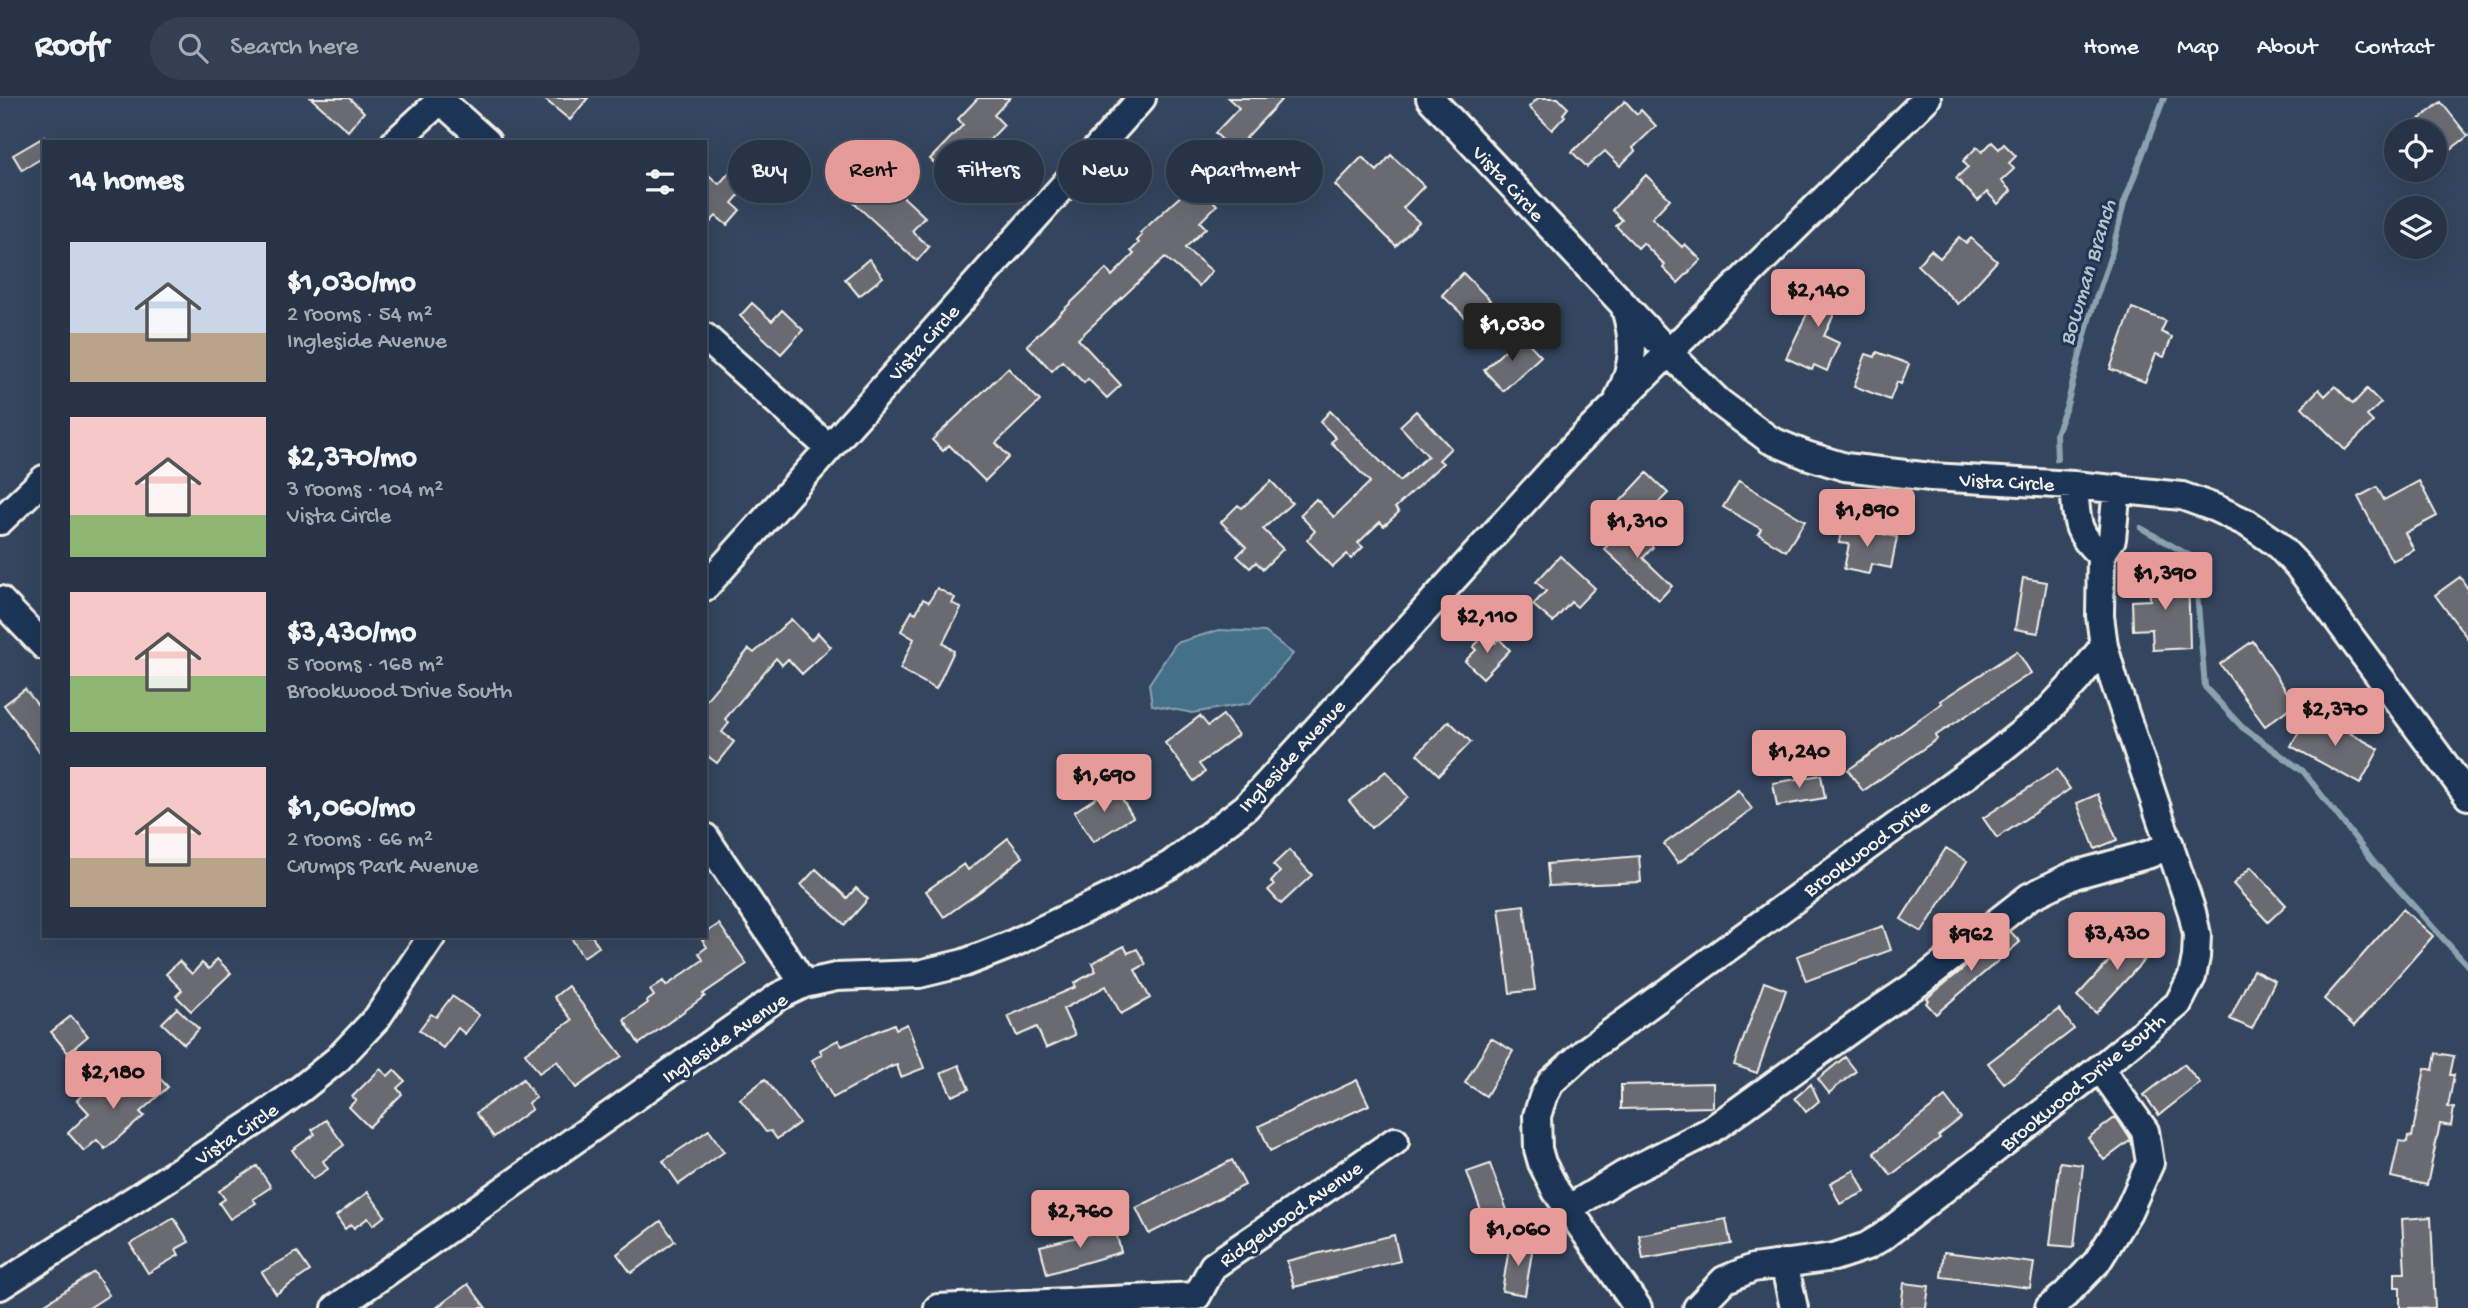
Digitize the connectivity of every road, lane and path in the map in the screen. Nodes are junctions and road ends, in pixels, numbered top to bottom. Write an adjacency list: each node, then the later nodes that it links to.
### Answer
1 (1142, 98): 11 (street, Vista Circle)
2 (1430, 98): 7 (street, Vista Circle)
3 (1927, 98): 9 (street, Ingleside Avenue)
4 (440, 99): 5 (street); 6 (street)
5 (397, 140)
6 (485, 140)
7 (1625, 307): 9 (street, Vista Circle); 10 (street)
8 (707, 339): 11 (street)
9 (1670, 354): 10 (street, Ingleside Avenue); 13 (street, Vista Circle)
10 (1617, 402): 25 (street, Ingleside Avenue)
11 (829, 448): 17 (street, Vista Circle)
12 (42, 481): 15 (street)
13 (2074, 485): 14 (street, Vista Circle); 16 (street)
14 (2117, 488): 16 (street); 21 (street, Vista Circle)
15 (0, 521)
16 (2101, 555): 20 (street)
17 (707, 585)
18 (0, 600): 19 (street)
19 (42, 644)
20 (2104, 646): 23 (street, Brookwood Drive South); 28 (street, Brookwood Drive)
21 (2468, 796)
22 (707, 840): 25 (street)
23 (2170, 845): 26 (street, Brookwood Drive South); 28 (street)
24 (431, 938): 30 (street, Vista Circle)
25 (804, 984): 32 (street, Ingleside Avenue)
26 (2100, 1068): 29 (street, Brookwood Drive South); 37 (street)
27 (1395, 1141): 31 (street, Ridgewood Avenue)
28 (1568, 1209): 34 (street)
29 (1784, 1263): 35 (street, Brookwood Drive South); 36 (street)
30 (0, 1286)
31 (1199, 1302): 33 (street, Ridgewood Avenue)
32 (336, 1308)
33 (938, 1308)
34 (1638, 1308)
35 (1697, 1308)
36 (1794, 1308)
37 (2049, 1308)

